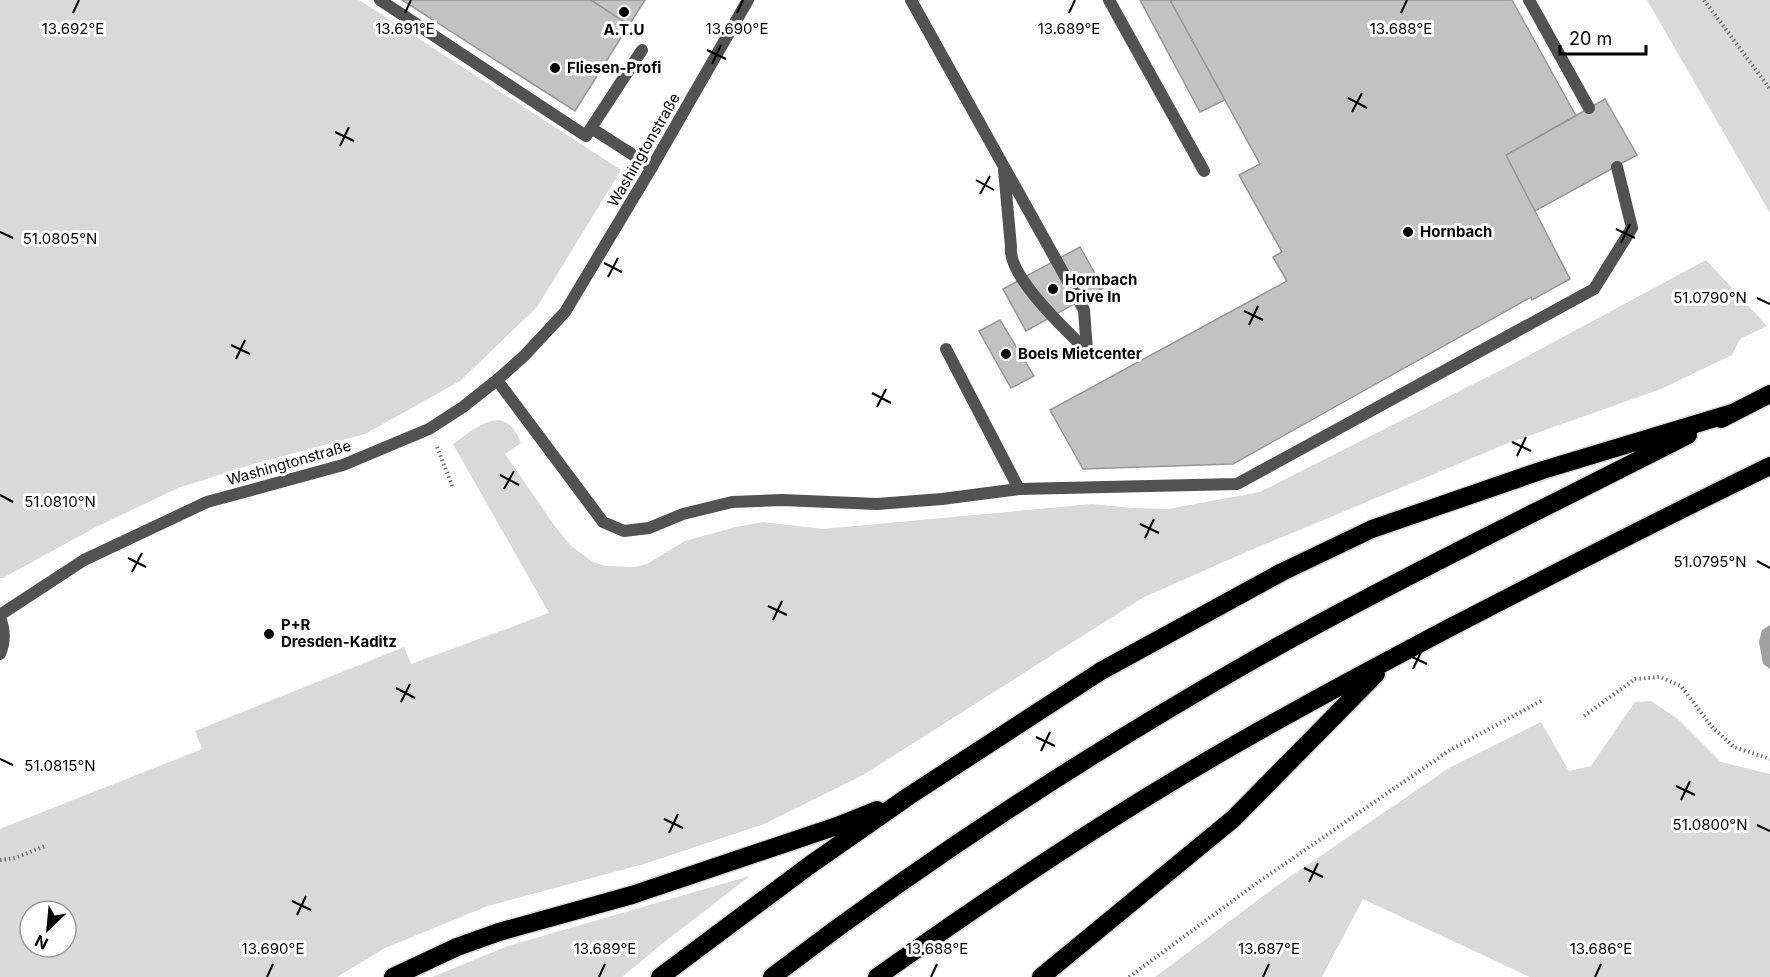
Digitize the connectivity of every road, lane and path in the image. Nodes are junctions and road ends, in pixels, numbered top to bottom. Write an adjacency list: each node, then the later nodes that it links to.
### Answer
1 (380, 0): 10 (street)
2 (748, 0): 12 (street, Washingtonstraße)
3 (911, 0): 11 (street)
4 (1109, 0): 14 (street)
5 (1529, 0): 9 (street)
6 (1704, 0): 8 (path)
7 (642, 50): 10 (street)
8 (1770, 89)
9 (1589, 108)
10 (591, 128): 12 (street)
11 (1003, 166): 11 (street)
12 (652, 167): 16 (street, Washingtonstraße)
13 (1617, 167): 22 (street)
14 (1204, 171)
15 (946, 349): 22 (street)
16 (497, 380): 19 (street, Washingtonstraße); 22 (street)
17 (1770, 394): 18 (highway)
18 (1732, 413): 29 (highway); 34 (highway)
19 (429, 429): 21 (path); 23 (street, Washingtonstraße)
20 (1770, 466): 25 (highway)
21 (453, 488)
22 (1019, 489)
23 (0, 616): 24 (street, Washingtonstraße)
24 (0, 654)
25 (1390, 660): 35 (highway); 36 (highway)
26 (1544, 700): 37 (path)
27 (1584, 716): 28 (path)
28 (1770, 759)
29 (909, 796): 32 (highway); 33 (highway)
30 (45, 846): 31 (path)
31 (0, 860)
32 (393, 977)
33 (660, 977)
34 (772, 977)
35 (877, 977)
36 (1041, 977)
37 (1129, 977)

